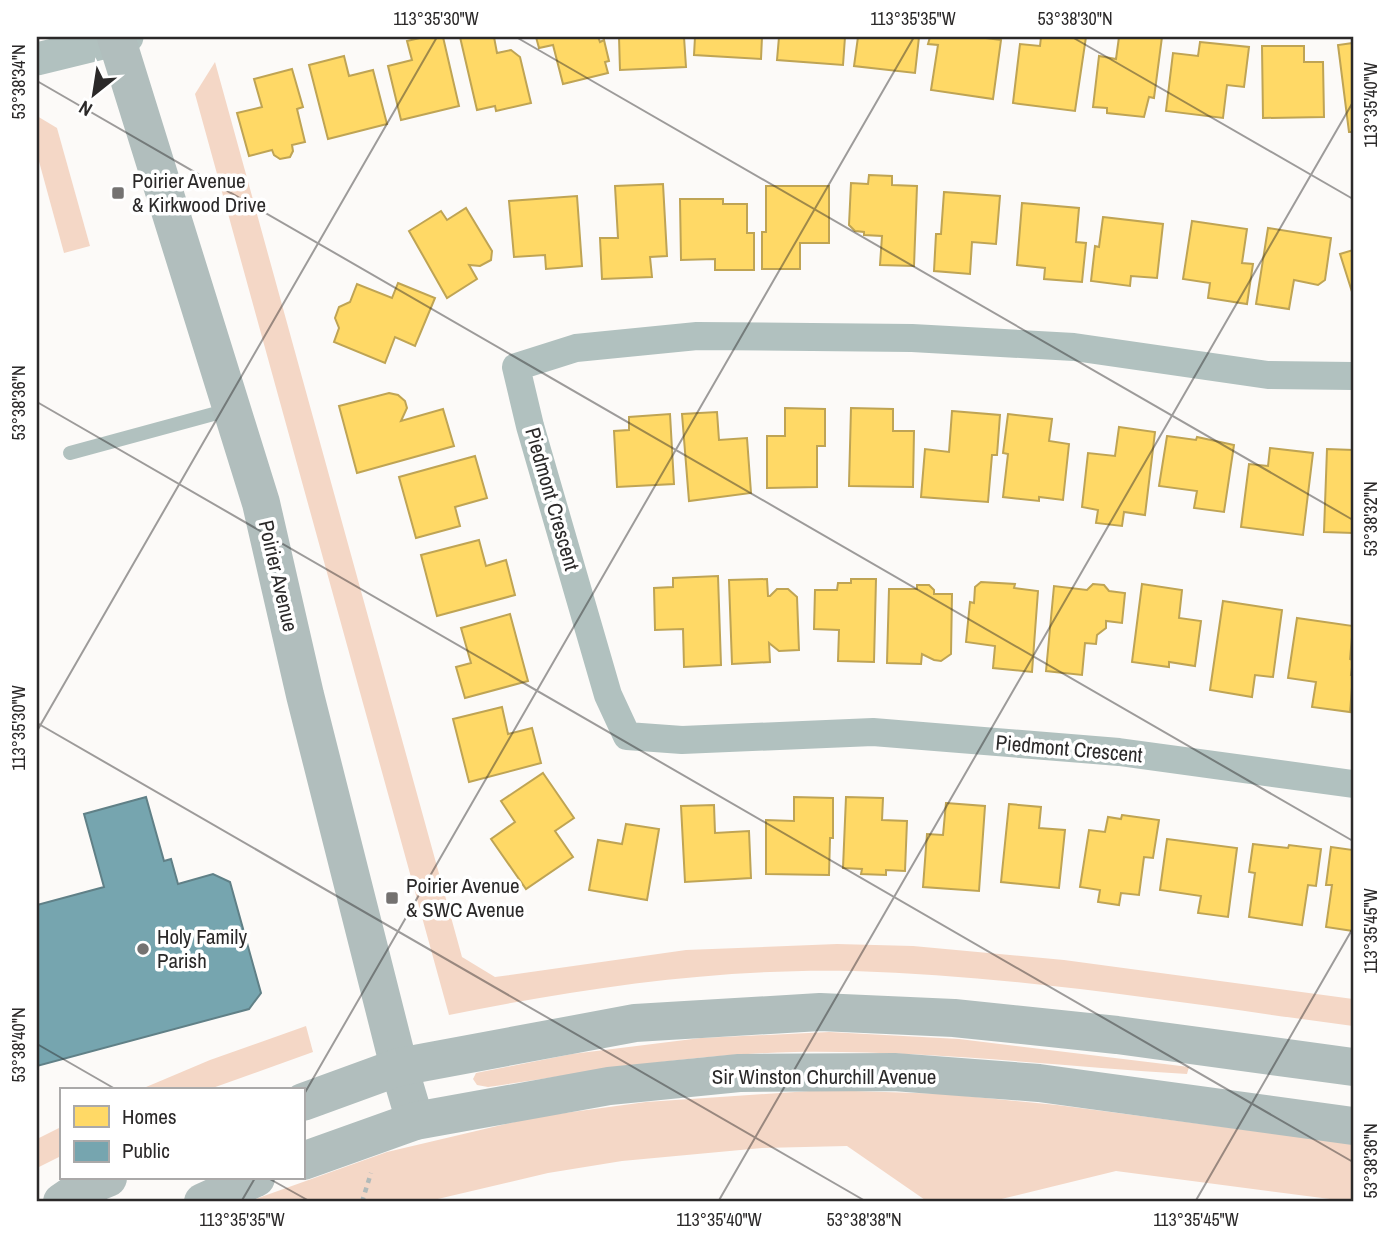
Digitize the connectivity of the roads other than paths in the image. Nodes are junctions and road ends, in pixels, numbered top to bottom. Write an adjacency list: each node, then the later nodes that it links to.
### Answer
1 (120, 38): 2 (street); 4 (main road, Poirier Avenue)
2 (37, 59)
3 (1353, 376): 6 (street, Piedmont Crescent)
4 (233, 408): 5 (lane); 7 (main road, Poirier Avenue)
5 (70, 453)
6 (1353, 784)
7 (399, 1067): 8 (main road); 9 (main road); 10 (main road, Poirier Avenue)
8 (1353, 1067)
9 (304, 1102)
10 (415, 1121): 11 (main road, Sir Winston Churchill Avenue); 12 (main road, Sir Winston Churchill Avenue)
11 (1353, 1126)
12 (304, 1161)
13 (103, 1180): 15 (main road)
14 (252, 1180): 16 (main road)
15 (62, 1202)
16 (203, 1202)

